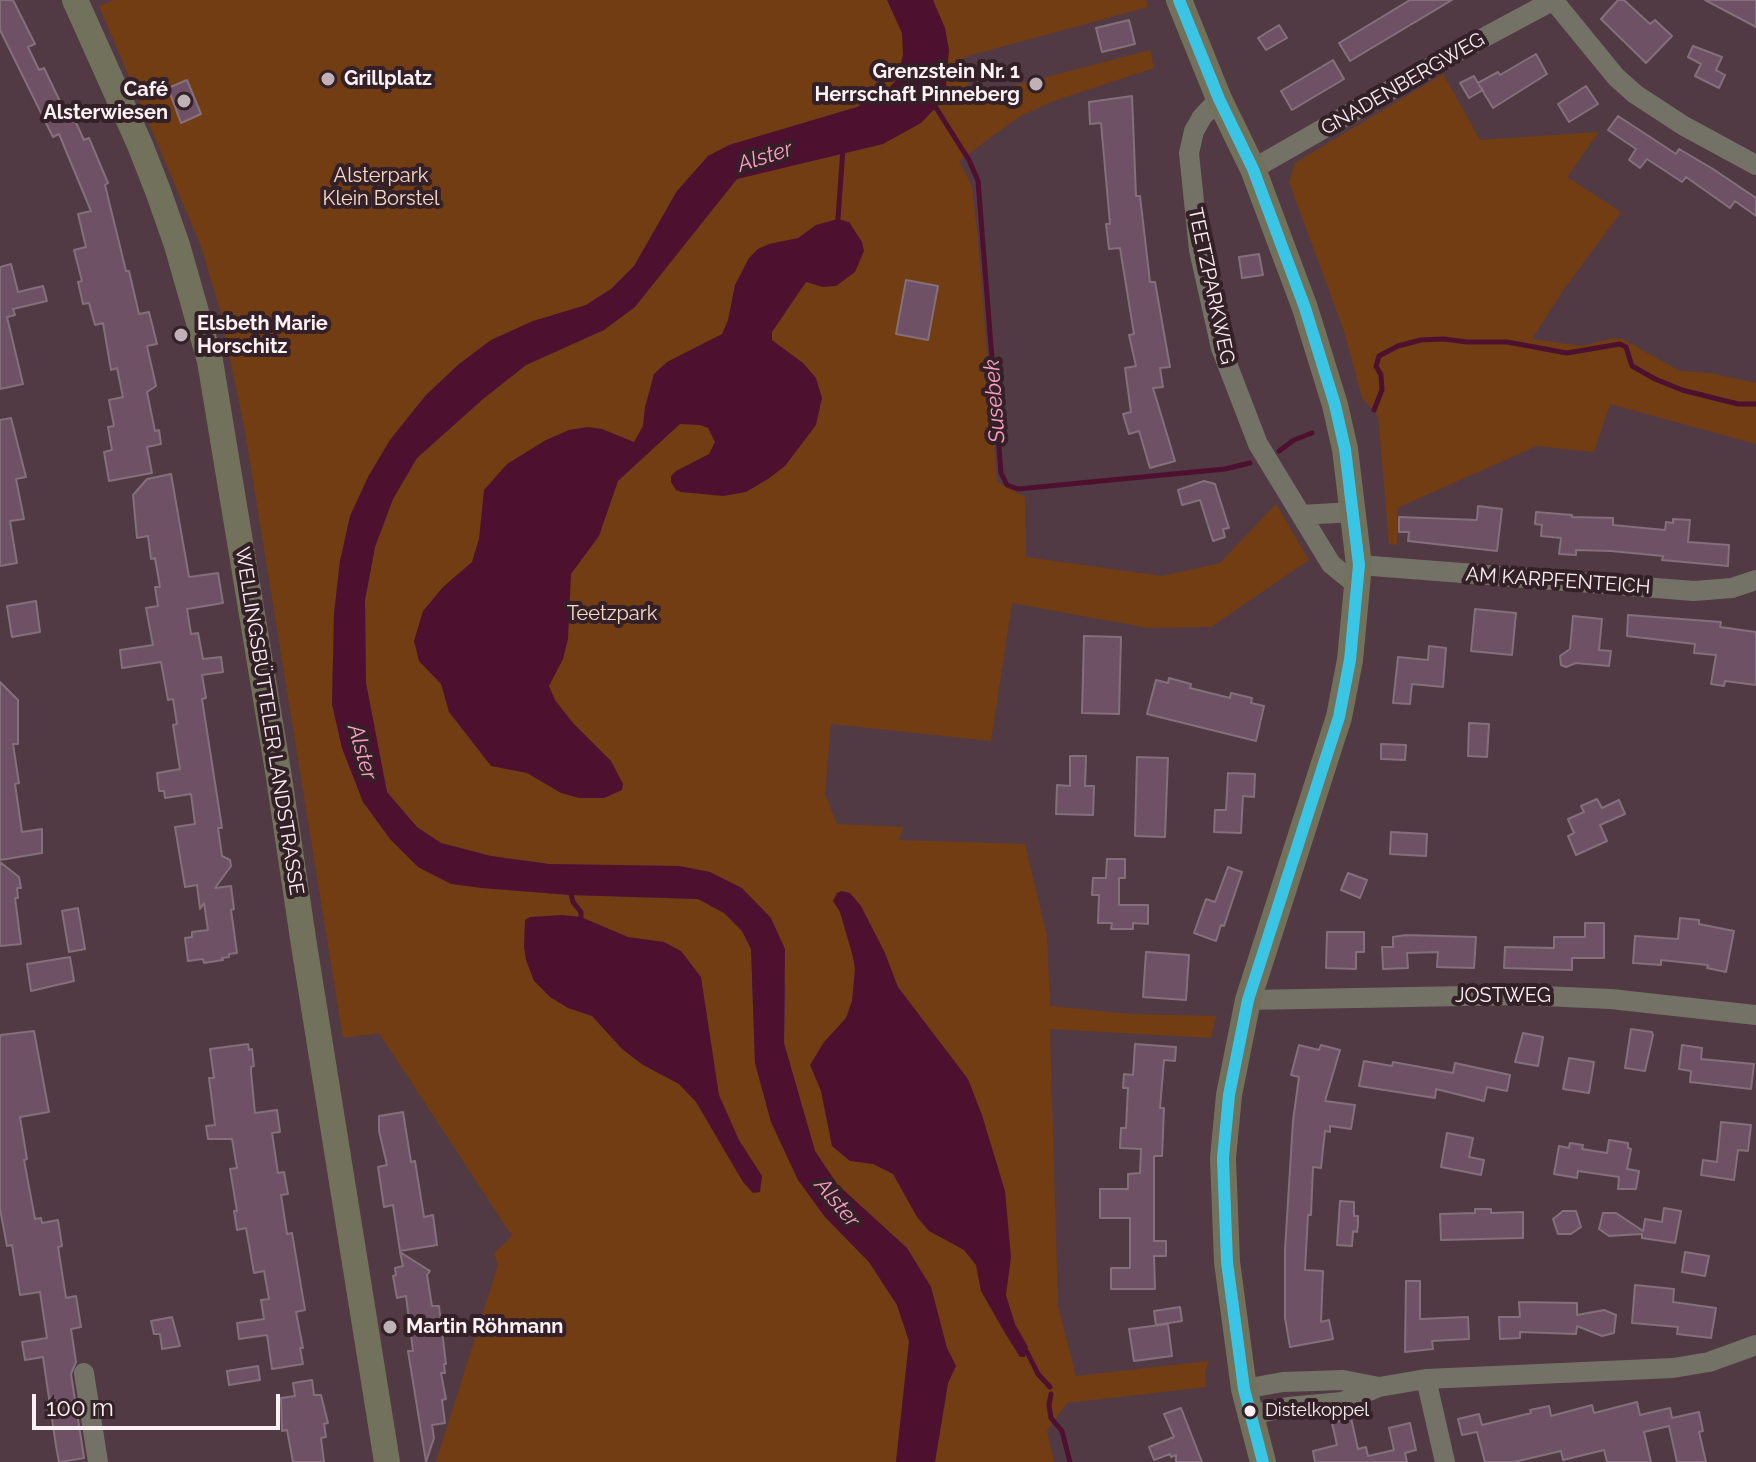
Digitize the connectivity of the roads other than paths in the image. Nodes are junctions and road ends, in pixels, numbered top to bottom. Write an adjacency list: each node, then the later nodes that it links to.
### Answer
1 (75, 0): 18 (main road, WELLINGSBÜTTELER LANDSTRASSE)
2 (1179, 0): 4 (main road)
3 (1554, 0): 5 (street); 6 (street, GNADENBERGWEG)
4 (1219, 99): 6 (main road); 8 (street, TEETZPARKWEG)
5 (1756, 165)
6 (1253, 169): 7 (main road)
7 (1353, 512): 8 (street); 9 (main road)
8 (1301, 515): 9 (street, TEETZPARKWEG)
9 (1358, 576): 10 (street, AM KARPFENTEICH); 11 (main road)
10 (1756, 580)
11 (1248, 1000): 12 (street, JOSTWEG); 16 (main road)
12 (1756, 1015)
13 (1756, 1345): 15 (street)
14 (84, 1373): 17 (street)
15 (1426, 1379): 16 (street); 20 (street)
16 (1247, 1402): 19 (main road)
17 (98, 1462)
18 (387, 1462)
19 (1263, 1462)
20 (1445, 1462)

